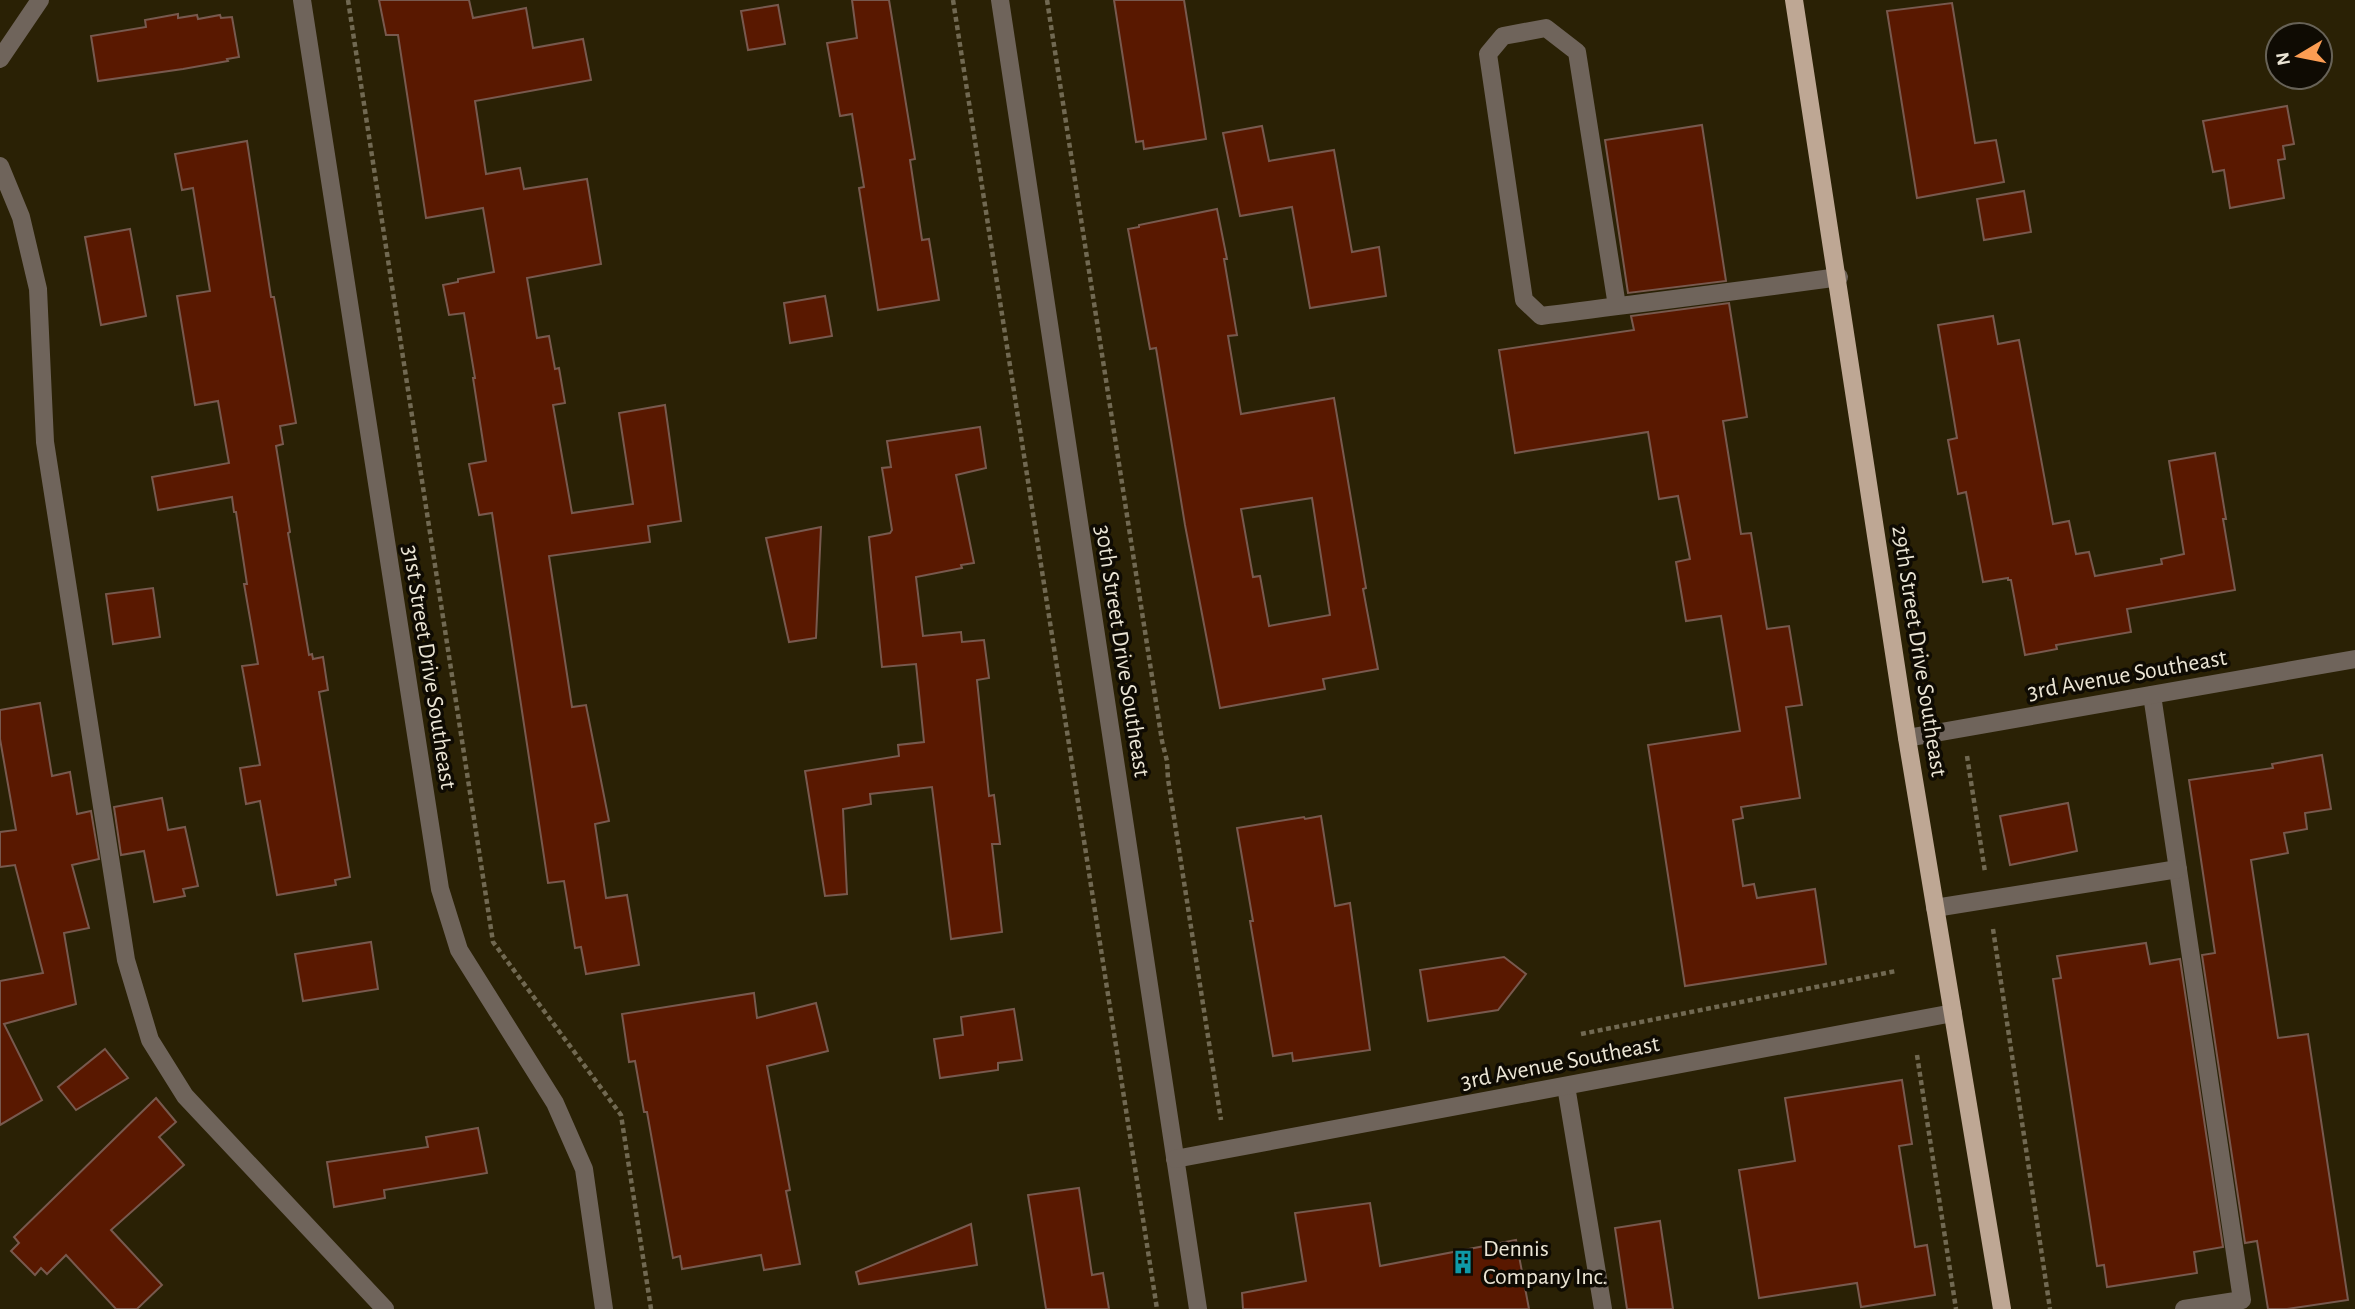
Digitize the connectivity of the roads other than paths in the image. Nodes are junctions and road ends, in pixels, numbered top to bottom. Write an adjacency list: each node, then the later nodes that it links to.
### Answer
1 (40, 0): 5 (street)
2 (302, 0): 18 (street, 31st Street Drive Southeast)
3 (1000, 0): 16 (street, 30th Street Drive Southeast)
4 (1794, 0): 7 (main road, 29th Street Drive Southeast)
5 (0, 59)
6 (0, 166): 17 (street)
7 (1839, 277): 8 (street); 11 (main road, 29th Street Drive Southeast)
8 (1618, 306): 8 (street)
9 (2355, 659): 10 (street, 3rd Avenue Southeast)
10 (2152, 695): 11 (street, 3rd Avenue Southeast); 12 (street)
11 (1908, 738): 13 (main road, 29th Street Drive Southeast)
12 (2178, 869): 13 (street); 22 (street)
13 (1935, 908): 14 (main road, 29th Street Drive Southeast)
14 (1953, 1013): 15 (street, 3rd Avenue Southeast); 21 (main road, 29th Street Drive Southeast)
15 (1566, 1086): 16 (street, 3rd Avenue Southeast); 20 (street)
16 (1175, 1159): 19 (street, 30th Street Drive Southeast)
17 (385, 1309)
18 (604, 1309)
19 (1199, 1309)
20 (1603, 1309)
21 (2002, 1309)
22 (2184, 1309)

